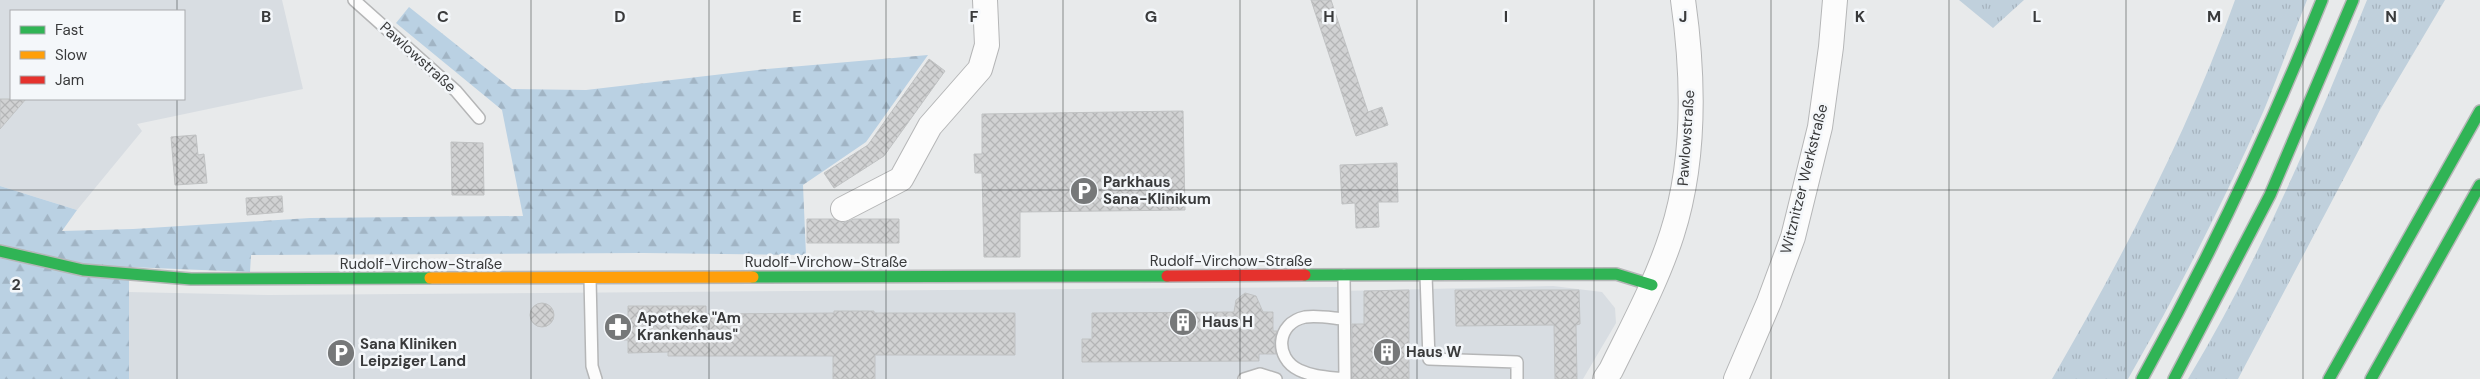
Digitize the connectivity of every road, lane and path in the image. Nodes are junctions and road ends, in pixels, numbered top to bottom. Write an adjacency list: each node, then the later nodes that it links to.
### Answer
1 (354, 0): 8 (lane, Pawlowstraße)
2 (985, 0): 10 (street)
3 (1683, 0): 15 (street, Pawlowstraße)
4 (1835, 0): 23 (street, Witznitzer Werkstraße)
5 (2322, 0): 24 (main road)
6 (2352, 0): 25 (main road)
7 (2480, 112): 26 (main road)
8 (479, 118)
9 (2480, 184): 27 (main road)
10 (843, 209)
11 (0, 251): 14 (main road, Rudolf-Virchow-Straße)
12 (1344, 275): 13 (main road, Rudolf-Virchow-Straße); 14 (main road, Rudolf-Virchow-Straße); 16 (lane)
13 (1426, 275): 15 (main road, Rudolf-Virchow-Straße); 21 (lane)
14 (590, 278): 17 (lane)
15 (1652, 285): 22 (street, Pawlowstraße)
16 (1344, 319): 20 (lane); 20 (lane)
17 (596, 379)
18 (1244, 379): 19 (lane)
19 (1276, 379)
20 (1345, 379)
21 (1517, 379)
22 (1605, 379)
23 (1736, 379)
24 (2142, 379)
25 (2174, 379)
26 (2329, 379)
27 (2371, 379)

